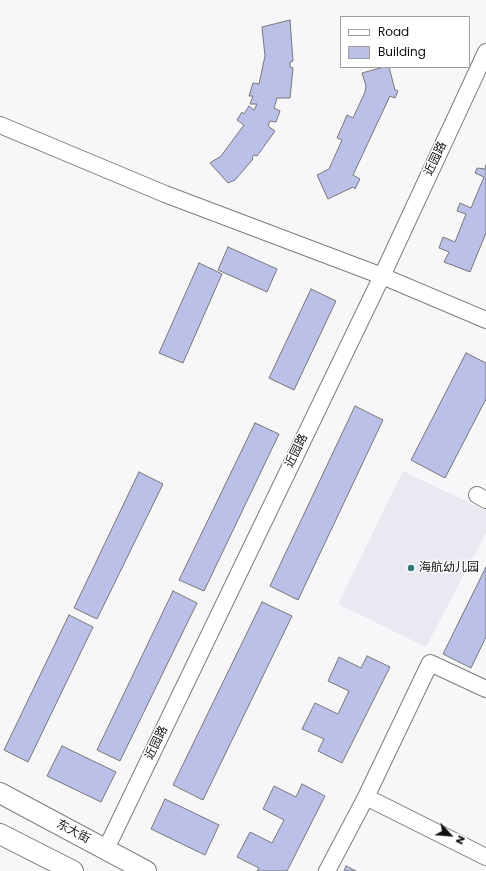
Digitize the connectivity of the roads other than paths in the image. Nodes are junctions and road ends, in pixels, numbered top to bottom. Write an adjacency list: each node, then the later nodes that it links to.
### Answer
1 (486, 52): 3 (street, 近园路)
2 (0, 125): 3 (street)
3 (382, 276): 4 (street); 9 (street, 近园路)
4 (486, 320)
5 (486, 689): 7 (street)
6 (0, 793): 9 (main road, 东大街)
7 (366, 798): 10 (street); 13 (street)
8 (0, 834): 11 (main road)
9 (106, 850): 12 (main road, 东大街)
10 (486, 857)
11 (72, 871)
12 (146, 871)
13 (328, 871)

